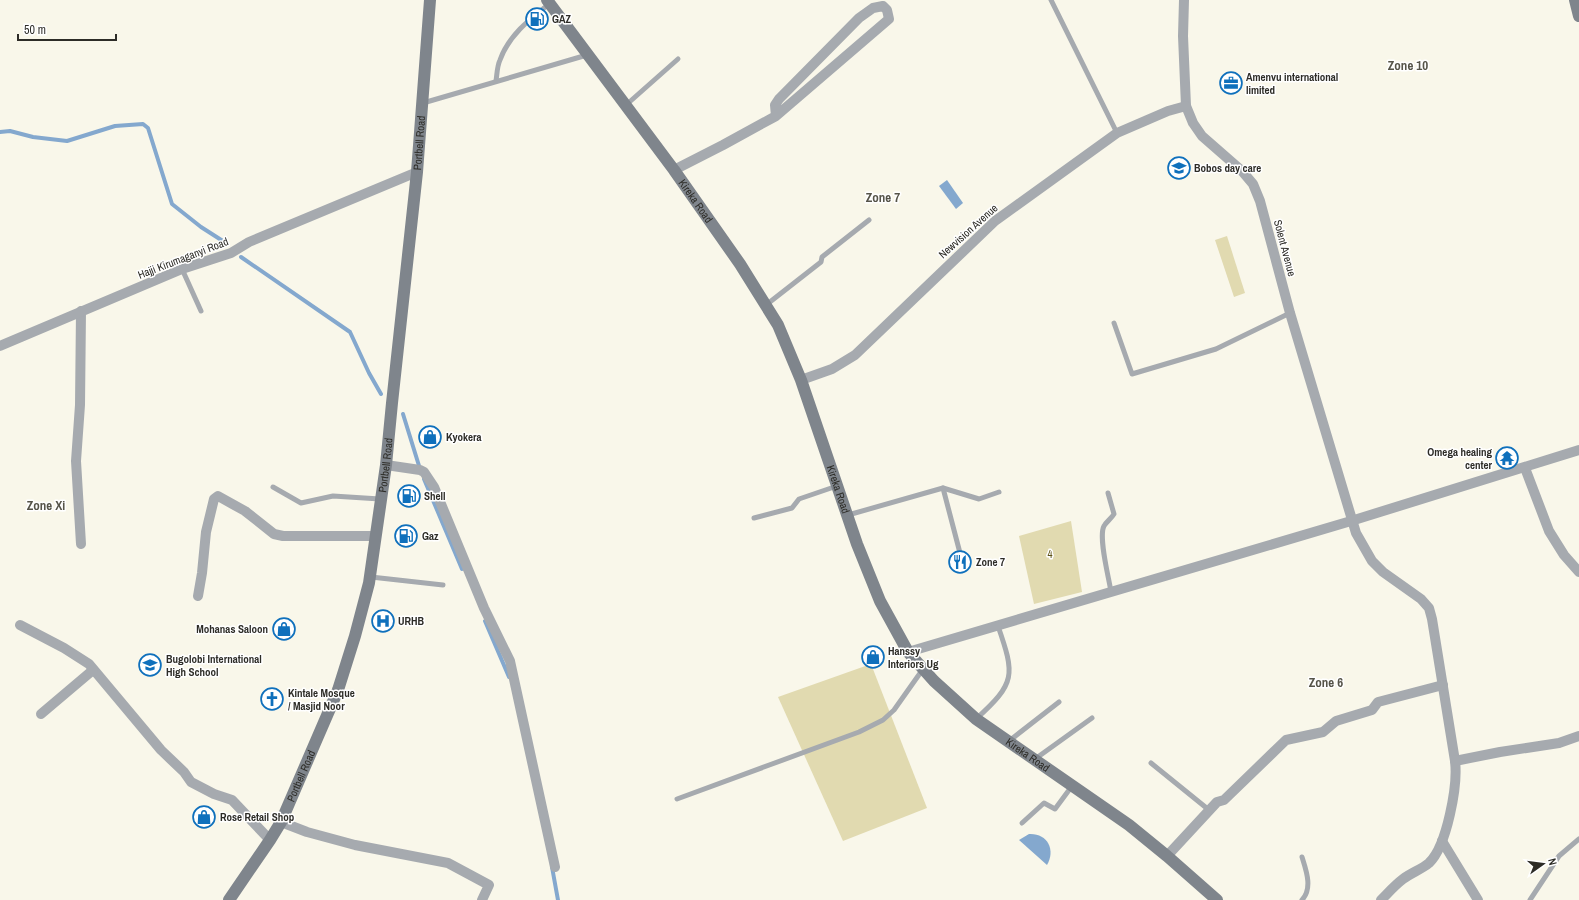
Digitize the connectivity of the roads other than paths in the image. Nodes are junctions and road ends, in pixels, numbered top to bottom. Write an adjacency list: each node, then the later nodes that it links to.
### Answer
1 (430, 0): 12 (main road, Portbell Road)
2 (1051, 0): 16 (lane)
3 (1184, 0): 14 (street, Solent Avenue)
4 (1575, 0): 6 (main road)
5 (548, 2): 8 (main road, Kireka Road); 11 (lane)
6 (1579, 16)
7 (832, 46): 10 (street); 10 (street); 15 (street)
8 (588, 55): 11 (lane); 13 (main road, Kireka Road)
9 (678, 59): 13 (lane)
10 (843, 59): 15 (street)
11 (496, 82): 12 (lane)
12 (423, 103): 18 (main road, Portbell Road)
13 (626, 105): 17 (main road, Kireka Road)
14 (1186, 106): 16 (street, Newvision Avenue); 24 (street, Solent Avenue)
15 (776, 116): 17 (street)
16 (1117, 133): 27 (street, Newvision Avenue)
17 (674, 170): 21 (main road, Kireka Road)
18 (417, 172): 20 (street, Hajji Kirumaganyi Road); 29 (main road, Portbell Road)
19 (869, 220): 21 (lane)
20 (182, 269): 22 (street, Hajji Kirumaganyi Road); 23 (lane)
21 (766, 305): 27 (main road, Kireka Road)
22 (81, 311): 26 (street, Hajji Kirumaganyi Road); 41 (street)
23 (201, 312)
24 (1290, 312): 25 (lane); 39 (street, Solent Avenue)
25 (1114, 323)
26 (0, 346)
27 (801, 380): 31 (main road, Kireka Road)
28 (1579, 450): 30 (street)
29 (386, 465): 36 (main road, Portbell Road); 73 (street)
30 (1525, 468): 39 (street); 43 (street)
31 (837, 486): 37 (main road, Kireka Road); 38 (lane)
32 (272, 487): 36 (lane)
33 (943, 488): 34 (lane); 37 (lane); 42 (lane)
34 (999, 492)
35 (1108, 493): 46 (lane)
36 (381, 499): 40 (main road, Portbell Road)
37 (846, 515): 50 (main road, Kireka Road)
38 (754, 518)
39 (1352, 521): 46 (street); 53 (street, Solent Avenue)
40 (376, 536): 44 (main road, Portbell Road); 47 (street)
41 (81, 544)
42 (960, 552)
43 (1579, 572)
44 (370, 577): 45 (lane); 66 (main road, Portbell Road)
45 (444, 585)
46 (1111, 593): 49 (street)
47 (198, 596)
48 (20, 626): 52 (street)
49 (998, 626): 50 (street); 57 (lane)
50 (908, 652): 51 (main road, Kireka Road)
51 (923, 669): 57 (main road, Kireka Road); 64 (lane)
52 (92, 670): 55 (street); 68 (street)
53 (1443, 685): 61 (street, Solent Avenue); 65 (street)
54 (1059, 702): 59 (lane)
55 (41, 714)
56 (1092, 718): 60 (lane)
57 (976, 719): 59 (main road, Kireka Road)
58 (1579, 736): 61 (street)
59 (1008, 742): 60 (main road, Kireka Road)
60 (1034, 760): 63 (main road, Kireka Road)
61 (1455, 761): 69 (street, Solent Avenue)
62 (1150, 763): 65 (lane)
63 (1072, 786): 67 (lane); 71 (main road, Kireka Road)
64 (677, 799)
65 (1209, 810): 71 (street)
66 (281, 822): 68 (main road, Portbell Road); 75 (street)
67 (1022, 823)
68 (270, 840): 74 (main road, Portbell Road)
69 (1442, 840): 78 (street, Solent Avenue); 79 (street)
70 (1579, 840): 80 (lane)
71 (1168, 856): 76 (main road, Kireka Road)
72 (1302, 857): 77 (lane)
73 (555, 867)
74 (229, 900)
75 (482, 900)
76 (1217, 900)
77 (1302, 900)
78 (1381, 900)
79 (1478, 900)
80 (1530, 900)

